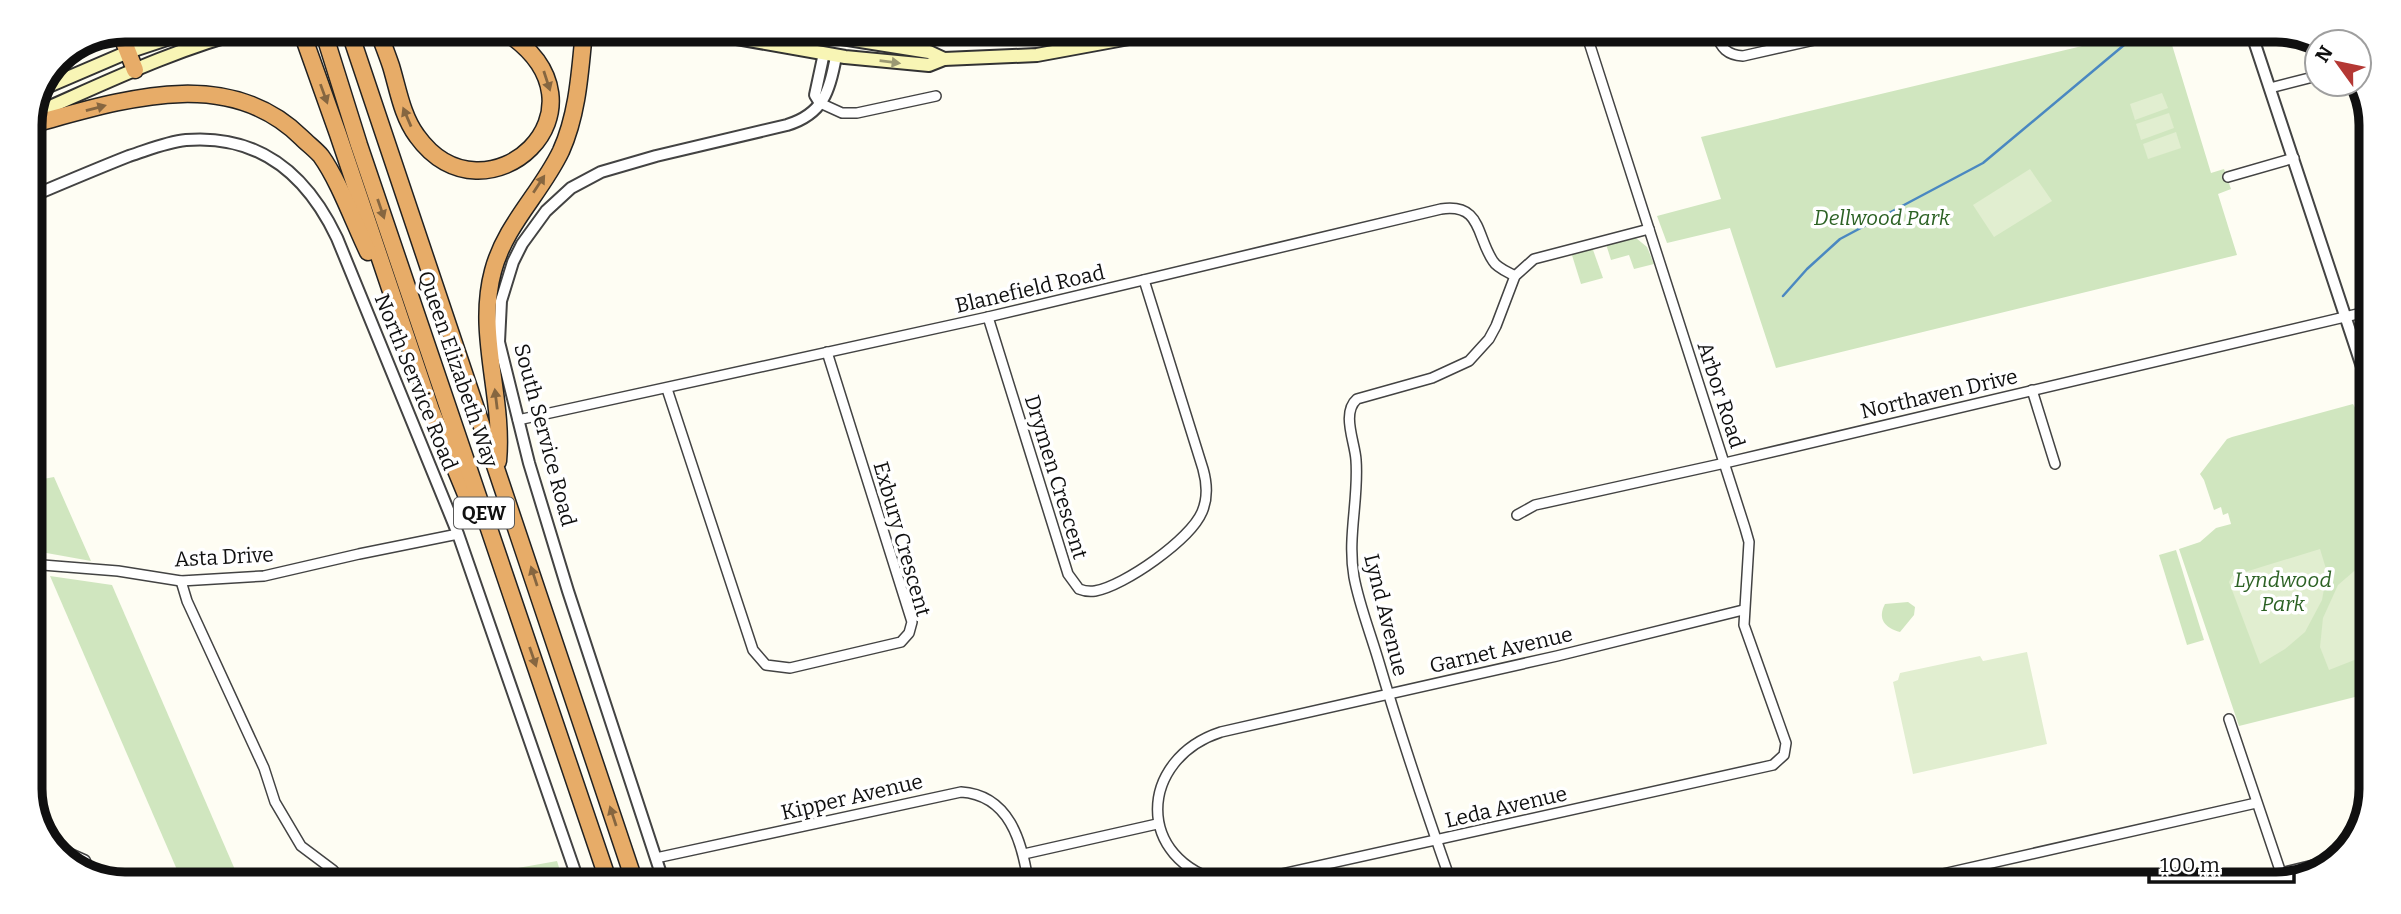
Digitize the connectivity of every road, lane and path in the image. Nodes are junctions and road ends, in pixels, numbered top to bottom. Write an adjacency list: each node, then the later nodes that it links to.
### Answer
1 (124, 42): 18 (highway)
2 (158, 42): 18 (main road)
3 (208, 42): 21 (main road)
4 (305, 42): 36 (highway, one-way to 36)
5 (327, 42): 52 (highway, Queen Elizabeth Way / QEW, one-way to 52)
6 (353, 42): 46 (highway, Queen Elizabeth Way / QEW)
7 (382, 42): 8 (highway, one-way to 7)
8 (522, 42)
9 (583, 42): 46 (highway, one-way to 9)
10 (758, 42): 19 (main road)
11 (832, 42): 19 (main road)
12 (876, 42): 20 (main road)
13 (1108, 42): 20 (main road)
14 (1589, 42): 32 (street, Arbor Road)
15 (1720, 42): 16 (street)
16 (1807, 42)
17 (2254, 42): 24 (street)
18 (128, 52): 21 (highway); 23 (main road)
19 (830, 55): 20 (main road, one-way to 20); 26 (street)
20 (943, 59)
21 (135, 70): 27 (main road)
22 (2303, 80): 24 (street)
23 (53, 84)
24 (2270, 88): 29 (street)
25 (936, 96): 26 (street)
26 (820, 103): 43 (street, South Service Road)
27 (44, 110)
28 (42, 122): 36 (highway, one-way to 36)
29 (2294, 158): 30 (street); 38 (street)
30 (2228, 177)
31 (42, 192): 48 (street, North Service Road)
32 (1649, 229): 33 (street); 44 (street, Arbor Road)
33 (1515, 276): 34 (street, Blanefield Road); 53 (street, Lynd Avenue)
34 (1144, 281): 37 (street, Blanefield Road); 37 (street, Drymen Crescent)
35 (2359, 314): 38 (street, Northaven Drive)
36 (399, 317): 52 (highway)
37 (988, 317): 39 (street, Blanefield Road)
38 (2344, 317): 40 (street); 42 (street, Northaven Drive)
39 (827, 352): 41 (street, Blanefield Road); 41 (street, Exbury Crescent)
40 (2359, 360)
41 (667, 389): 43 (street, Blanefield Road)
42 (2032, 390): 44 (street, Northaven Drive); 45 (street)
43 (518, 420): 60 (street, South Service Road)
44 (1725, 463): 47 (street, Northaven Drive); 51 (street, Arbor Road)
45 (2055, 464)
46 (497, 467): 64 (highway, Queen Elizabeth Way / QEW, one-way to 46)
47 (1517, 514)
48 (458, 534): 50 (street, Asta Drive); 62 (street, North Service Road)
49 (42, 565): 50 (street, Asta Drive)
50 (181, 581): 61 (street)
51 (1743, 610): 53 (street, Garnet Avenue); 55 (street, Arbor Road)
52 (518, 614): 63 (highway, Queen Elizabeth Way / QEW, one-way to 63)
53 (1388, 693): 57 (street, Garnet Avenue); 58 (street, Lynd Avenue)
54 (2229, 719): 56 (street)
55 (1773, 765): 58 (street, Leda Avenue)
56 (2256, 803): 70 (street); 71 (street)
57 (1157, 824): 59 (street); 67 (street)
58 (1437, 841): 68 (street, Leda Avenue); 69 (street, Lynd Avenue)
59 (1024, 854): 60 (street, Kipper Avenue); 66 (street, Kipper Avenue)
60 (656, 858): 65 (street, South Service Road)
61 (335, 872)
62 (575, 872)
63 (605, 872)
64 (631, 872)
65 (660, 872)
66 (1027, 872)
67 (1197, 872)
68 (1293, 872)
69 (1448, 872)
70 (1952, 872)
71 (2280, 872)

